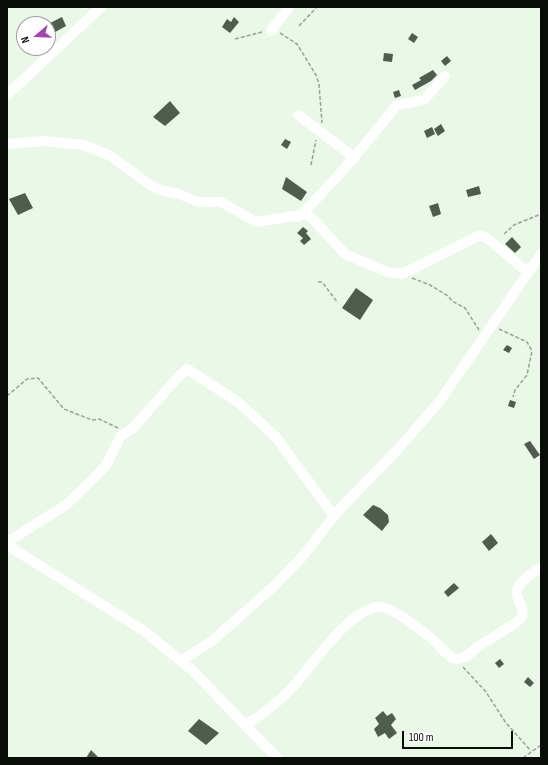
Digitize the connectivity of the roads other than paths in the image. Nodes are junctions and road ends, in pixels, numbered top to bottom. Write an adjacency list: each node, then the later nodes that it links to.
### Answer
1 (101, 7): 5 (street)
2 (289, 7): 3 (street)
3 (271, 32)
4 (445, 76): 8 (street)
5 (7, 95)
6 (298, 115): 8 (street)
7 (7, 144): 9 (street)
8 (355, 158): 9 (street)
9 (297, 218): 11 (street)
10 (541, 254): 11 (street)
11 (531, 268): 12 (street)
12 (334, 516): 13 (street); 16 (street)
13 (7, 542)
14 (7, 545): 16 (street)
15 (541, 567): 17 (street)
16 (181, 661): 17 (street)
17 (246, 725): 18 (street)
18 (278, 758)

